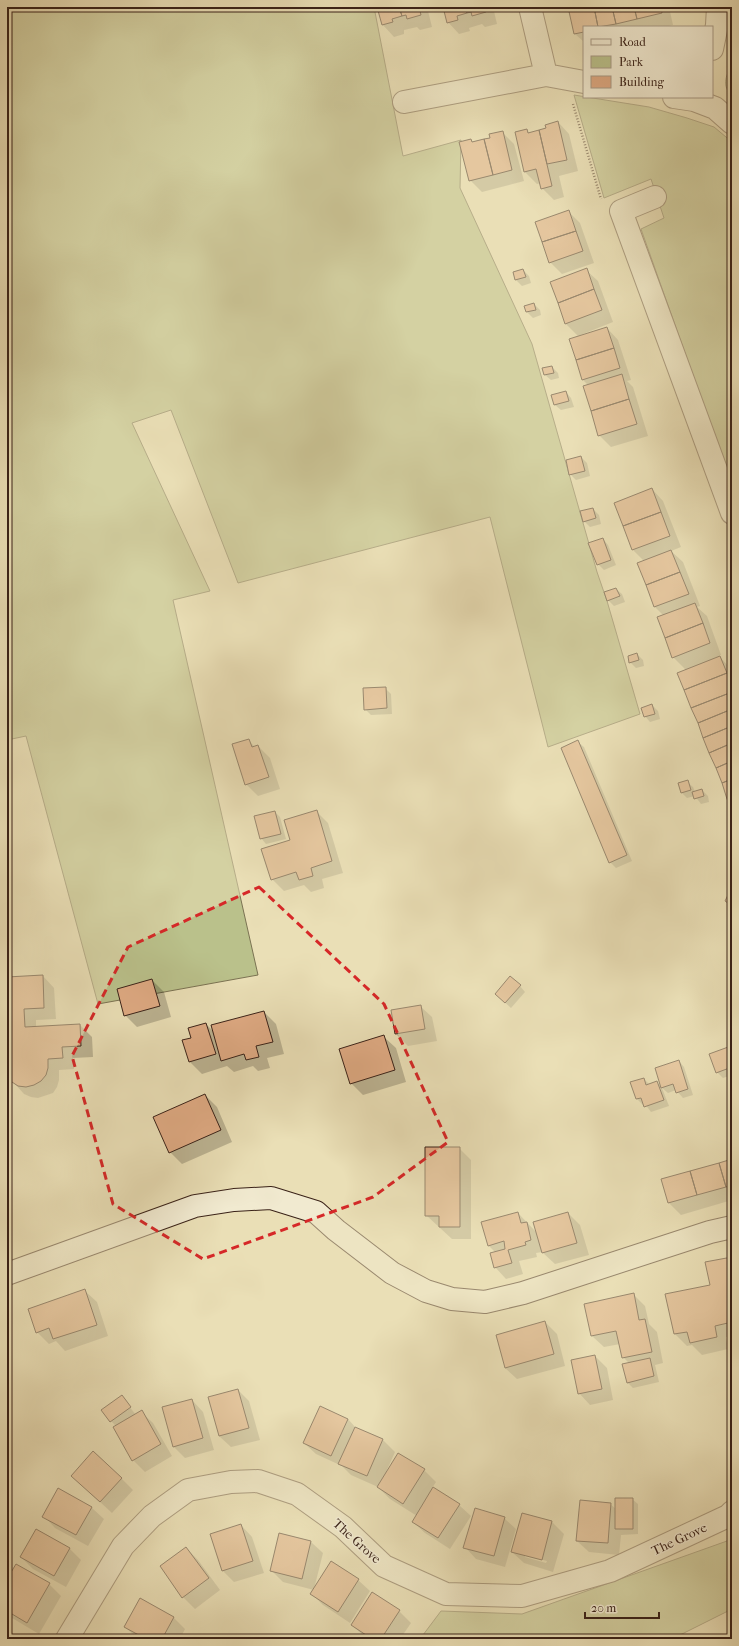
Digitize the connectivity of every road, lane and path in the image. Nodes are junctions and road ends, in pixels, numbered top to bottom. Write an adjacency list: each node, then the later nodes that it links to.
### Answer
1 (530, 7): 4 (street)
2 (722, 18): 3 (street)
3 (713, 46)
4 (565, 79): 6 (street); 9 (path)
5 (688, 98): 7 (street)
6 (404, 102)
7 (732, 123)
8 (655, 196): 9 (street)
9 (621, 211): 10 (street)
10 (732, 513)
11 (732, 1227): 12 (street)
12 (7, 1274)
13 (732, 1512): 14 (street, The Grove)
14 (67, 1639)

